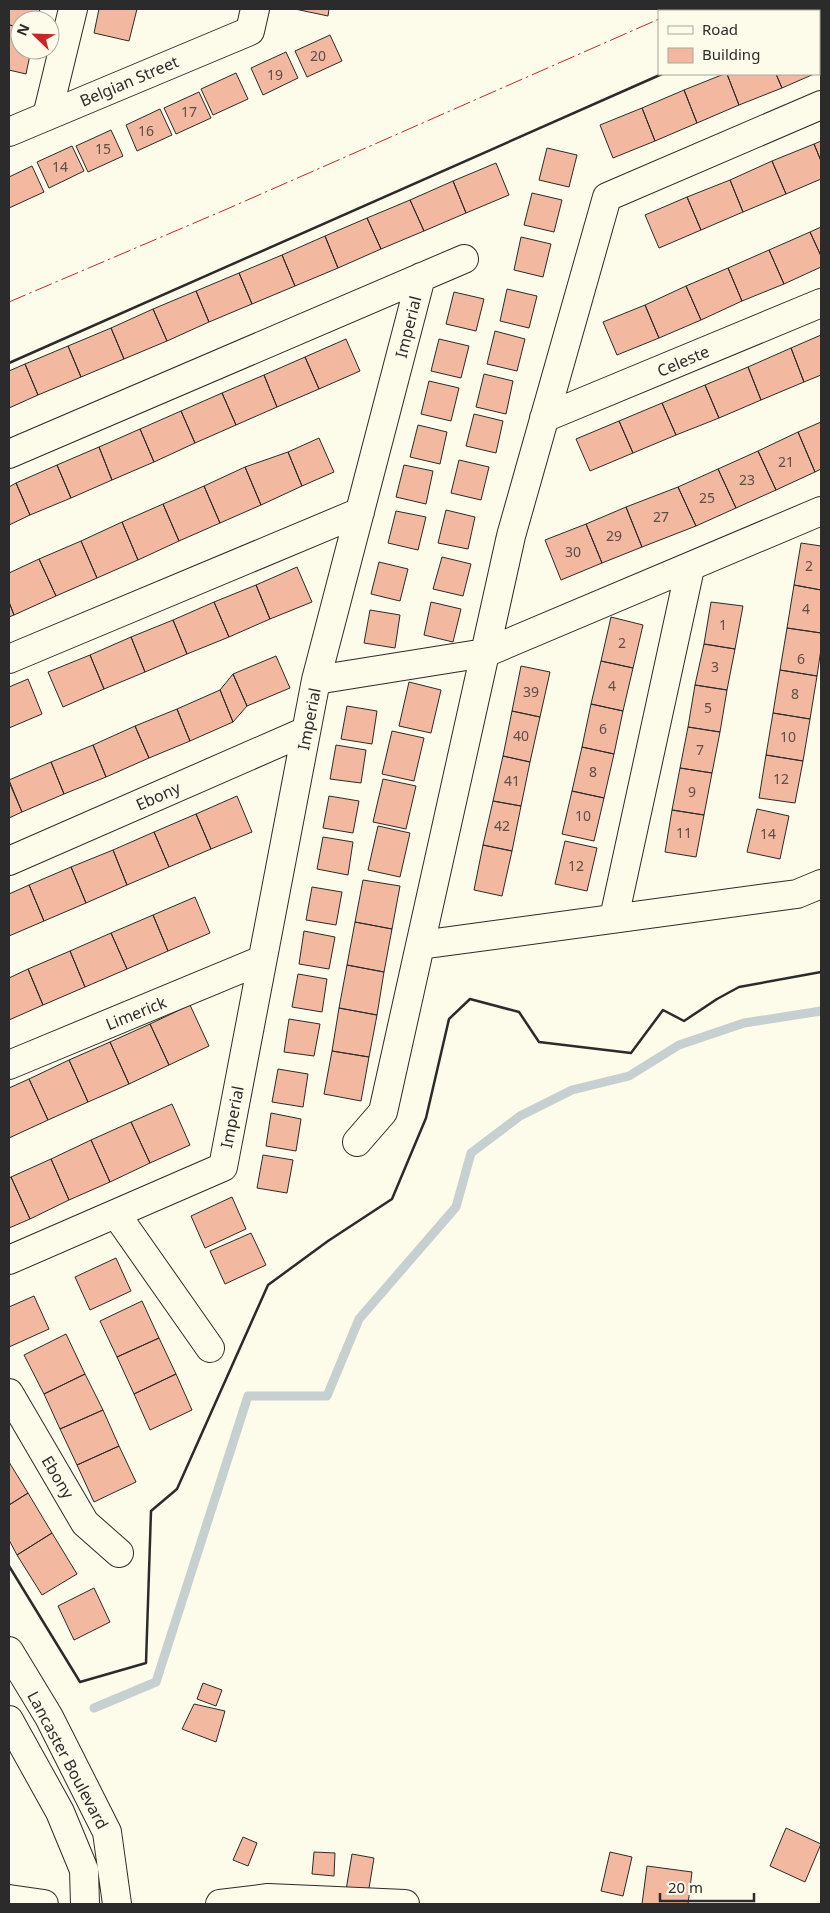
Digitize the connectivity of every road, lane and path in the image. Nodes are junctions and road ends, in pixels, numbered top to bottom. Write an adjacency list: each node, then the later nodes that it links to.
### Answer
1 (73, 9): 4 (street)
2 (253, 20): 4 (street, Belgian Street)
3 (821, 105): 9 (street)
4 (47, 116): 5 (street, Belgian Street)
5 (9, 132)
6 (464, 258): 7 (street)
7 (421, 277): 10 (street); 12 (street, Imperial)
8 (821, 303): 9 (street, Celeste)
9 (544, 418): 14 (street)
10 (9, 454)
11 (821, 511): 13 (street)
12 (360, 512): 15 (street); 16 (street, Imperial)
13 (690, 568): 14 (street); 20 (street)
14 (485, 653): 16 (street); 21 (street)
15 (9, 659)
16 (316, 680): 17 (street, Imperial)
17 (306, 731): 18 (street, Ebony); 22 (street, Imperial)
18 (9, 861)
19 (821, 884): 20 (street)
20 (614, 918): 21 (street)
21 (420, 945): 24 (street)
22 (262, 960): 23 (street, Limerick); 25 (street, Imperial)
23 (9, 1065)
24 (357, 1142)
25 (116, 1214): 26 (street); 27 (street)
26 (9, 1260)
27 (210, 1348)
28 (9, 1393): 29 (street, Ebony)
29 (119, 1553)
30 (9, 1651): 35 (street, Lancaster Boulevard)
31 (12, 1724): 34 (street, Lancaster Boulevard)
32 (9, 1899): 33 (street)
33 (44, 1904)
34 (85, 1904)
35 (117, 1904)
36 (220, 1904): 37 (street)
37 (405, 1904)

